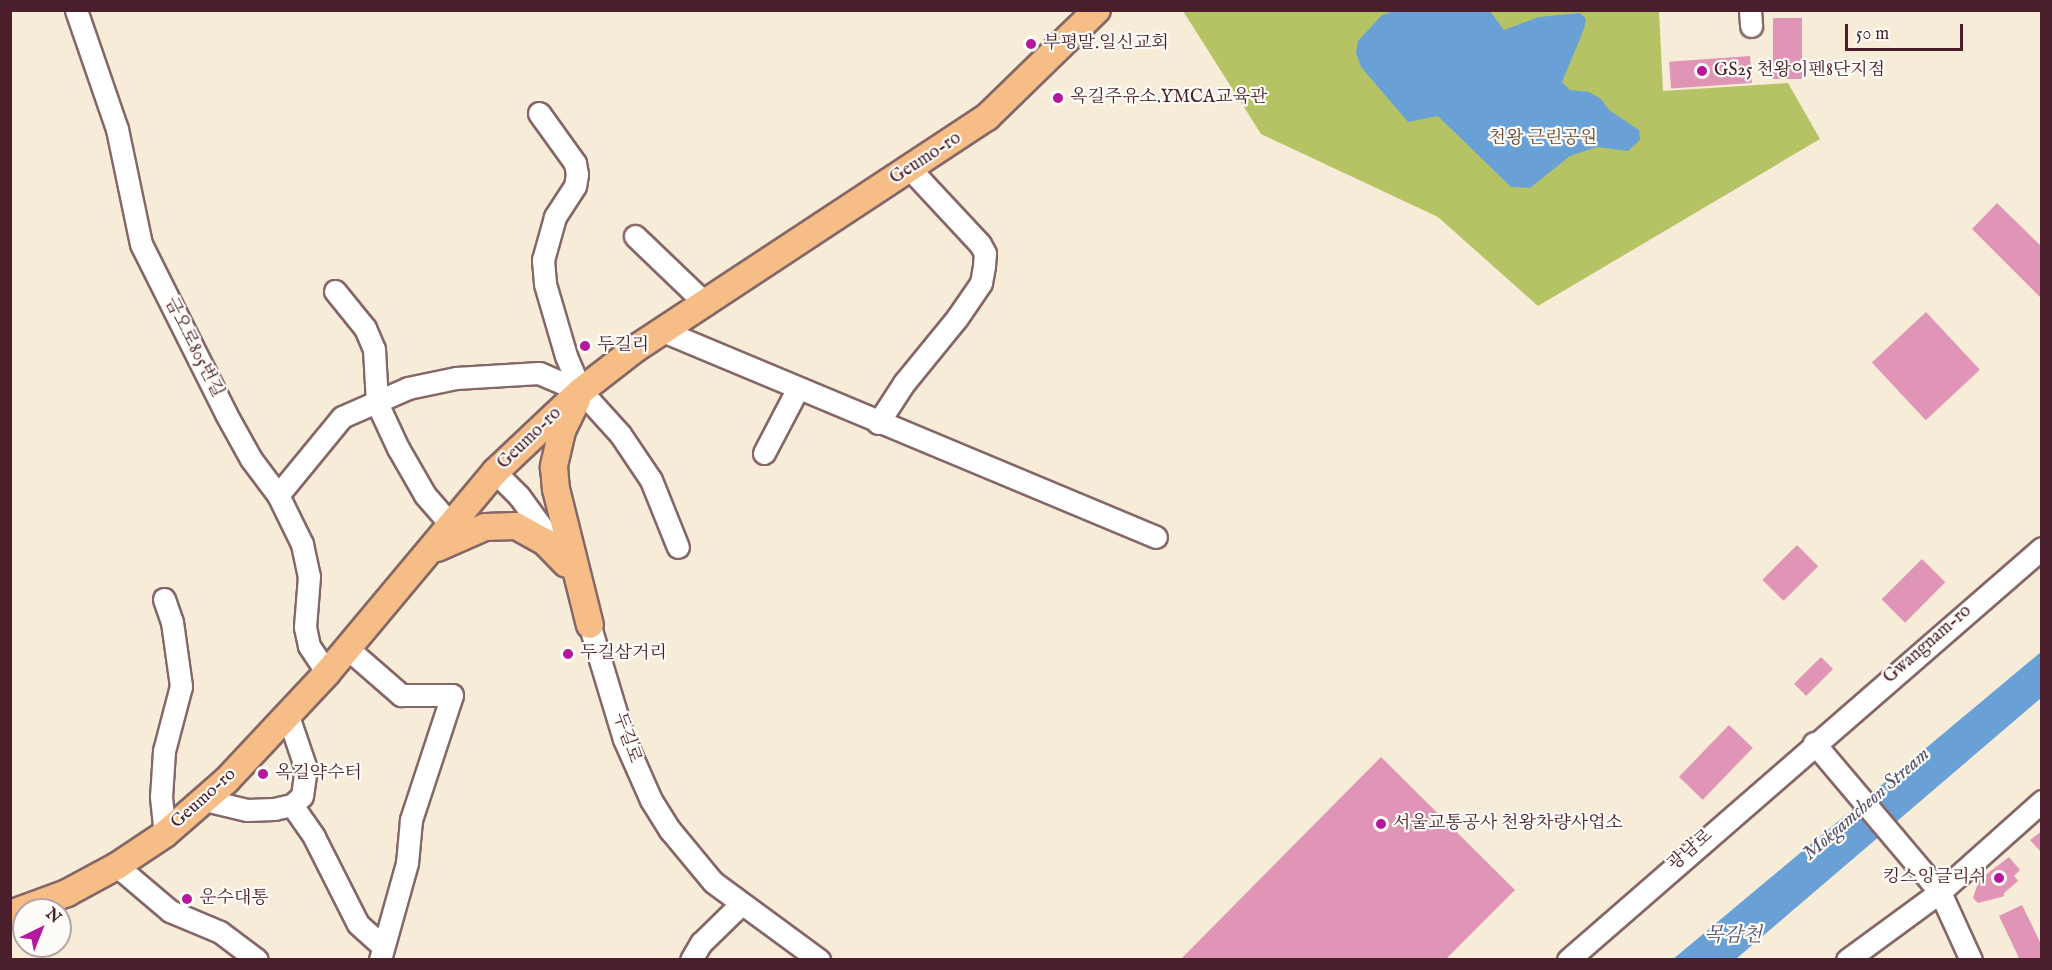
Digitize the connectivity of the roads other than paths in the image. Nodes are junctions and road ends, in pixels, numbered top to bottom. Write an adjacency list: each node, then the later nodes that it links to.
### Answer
1 (76, 10): 15 (street, 금오로805번길)
2 (1097, 10): 4 (main road, Geumo-ro)
3 (539, 112): 10 (street)
4 (910, 170): 7 (main road, Geumo-ro); 12 (street)
5 (635, 236): 7 (street)
6 (334, 291): 11 (street)
7 (706, 303): 8 (main road, Geumo-ro)
8 (663, 332): 9 (street); 10 (main road, Geumo-ro)
9 (798, 388): 12 (street); 13 (street)
10 (581, 391): 11 (street); 14 (main road, Geumo-ro); 18 (street); 23 (main road)
11 (377, 403): 15 (street); 16 (street)
12 (878, 423): 17 (street)
13 (764, 453)
14 (495, 472): 16 (main road, Geumo-ro); 21 (street, 두길로)
15 (278, 495): 25 (street, 금오로805번길)
16 (451, 525): 20 (main road, Geumo-ro)
17 (1156, 537)
18 (678, 547)
19 (2042, 548): 27 (street, Gwangnam-ro)
20 (427, 554): 21 (main road); 24 (main road, Geumo-ro)
21 (566, 564): 23 (street, 두길로)
22 (164, 599): 31 (street)
23 (591, 625): 34 (street, 두길로)
24 (347, 648): 25 (main road, Geumo-ro); 36 (street)
25 (327, 673): 26 (main road, Geumo-ro)
26 (288, 716): 28 (main road, Geumo-ro); 30 (street)
27 (1814, 743): 33 (street); 40 (street, 광남로)
28 (205, 800): 30 (street); 31 (main road, Geumo-ro)
29 (2042, 801): 33 (street)
30 (292, 805): 36 (street)
31 (165, 834): 32 (main road, Geumo-ro)
32 (117, 866): 35 (main road, Geumo-ro); 37 (street)
33 (1940, 892): 41 (street); 42 (street)
34 (741, 904): 38 (street); 39 (street, 두길로)
35 (10, 914)
36 (380, 952)
37 (256, 960)
38 (691, 960)
39 (819, 960)
40 (1568, 960)
41 (1847, 960)
42 (1971, 960)

